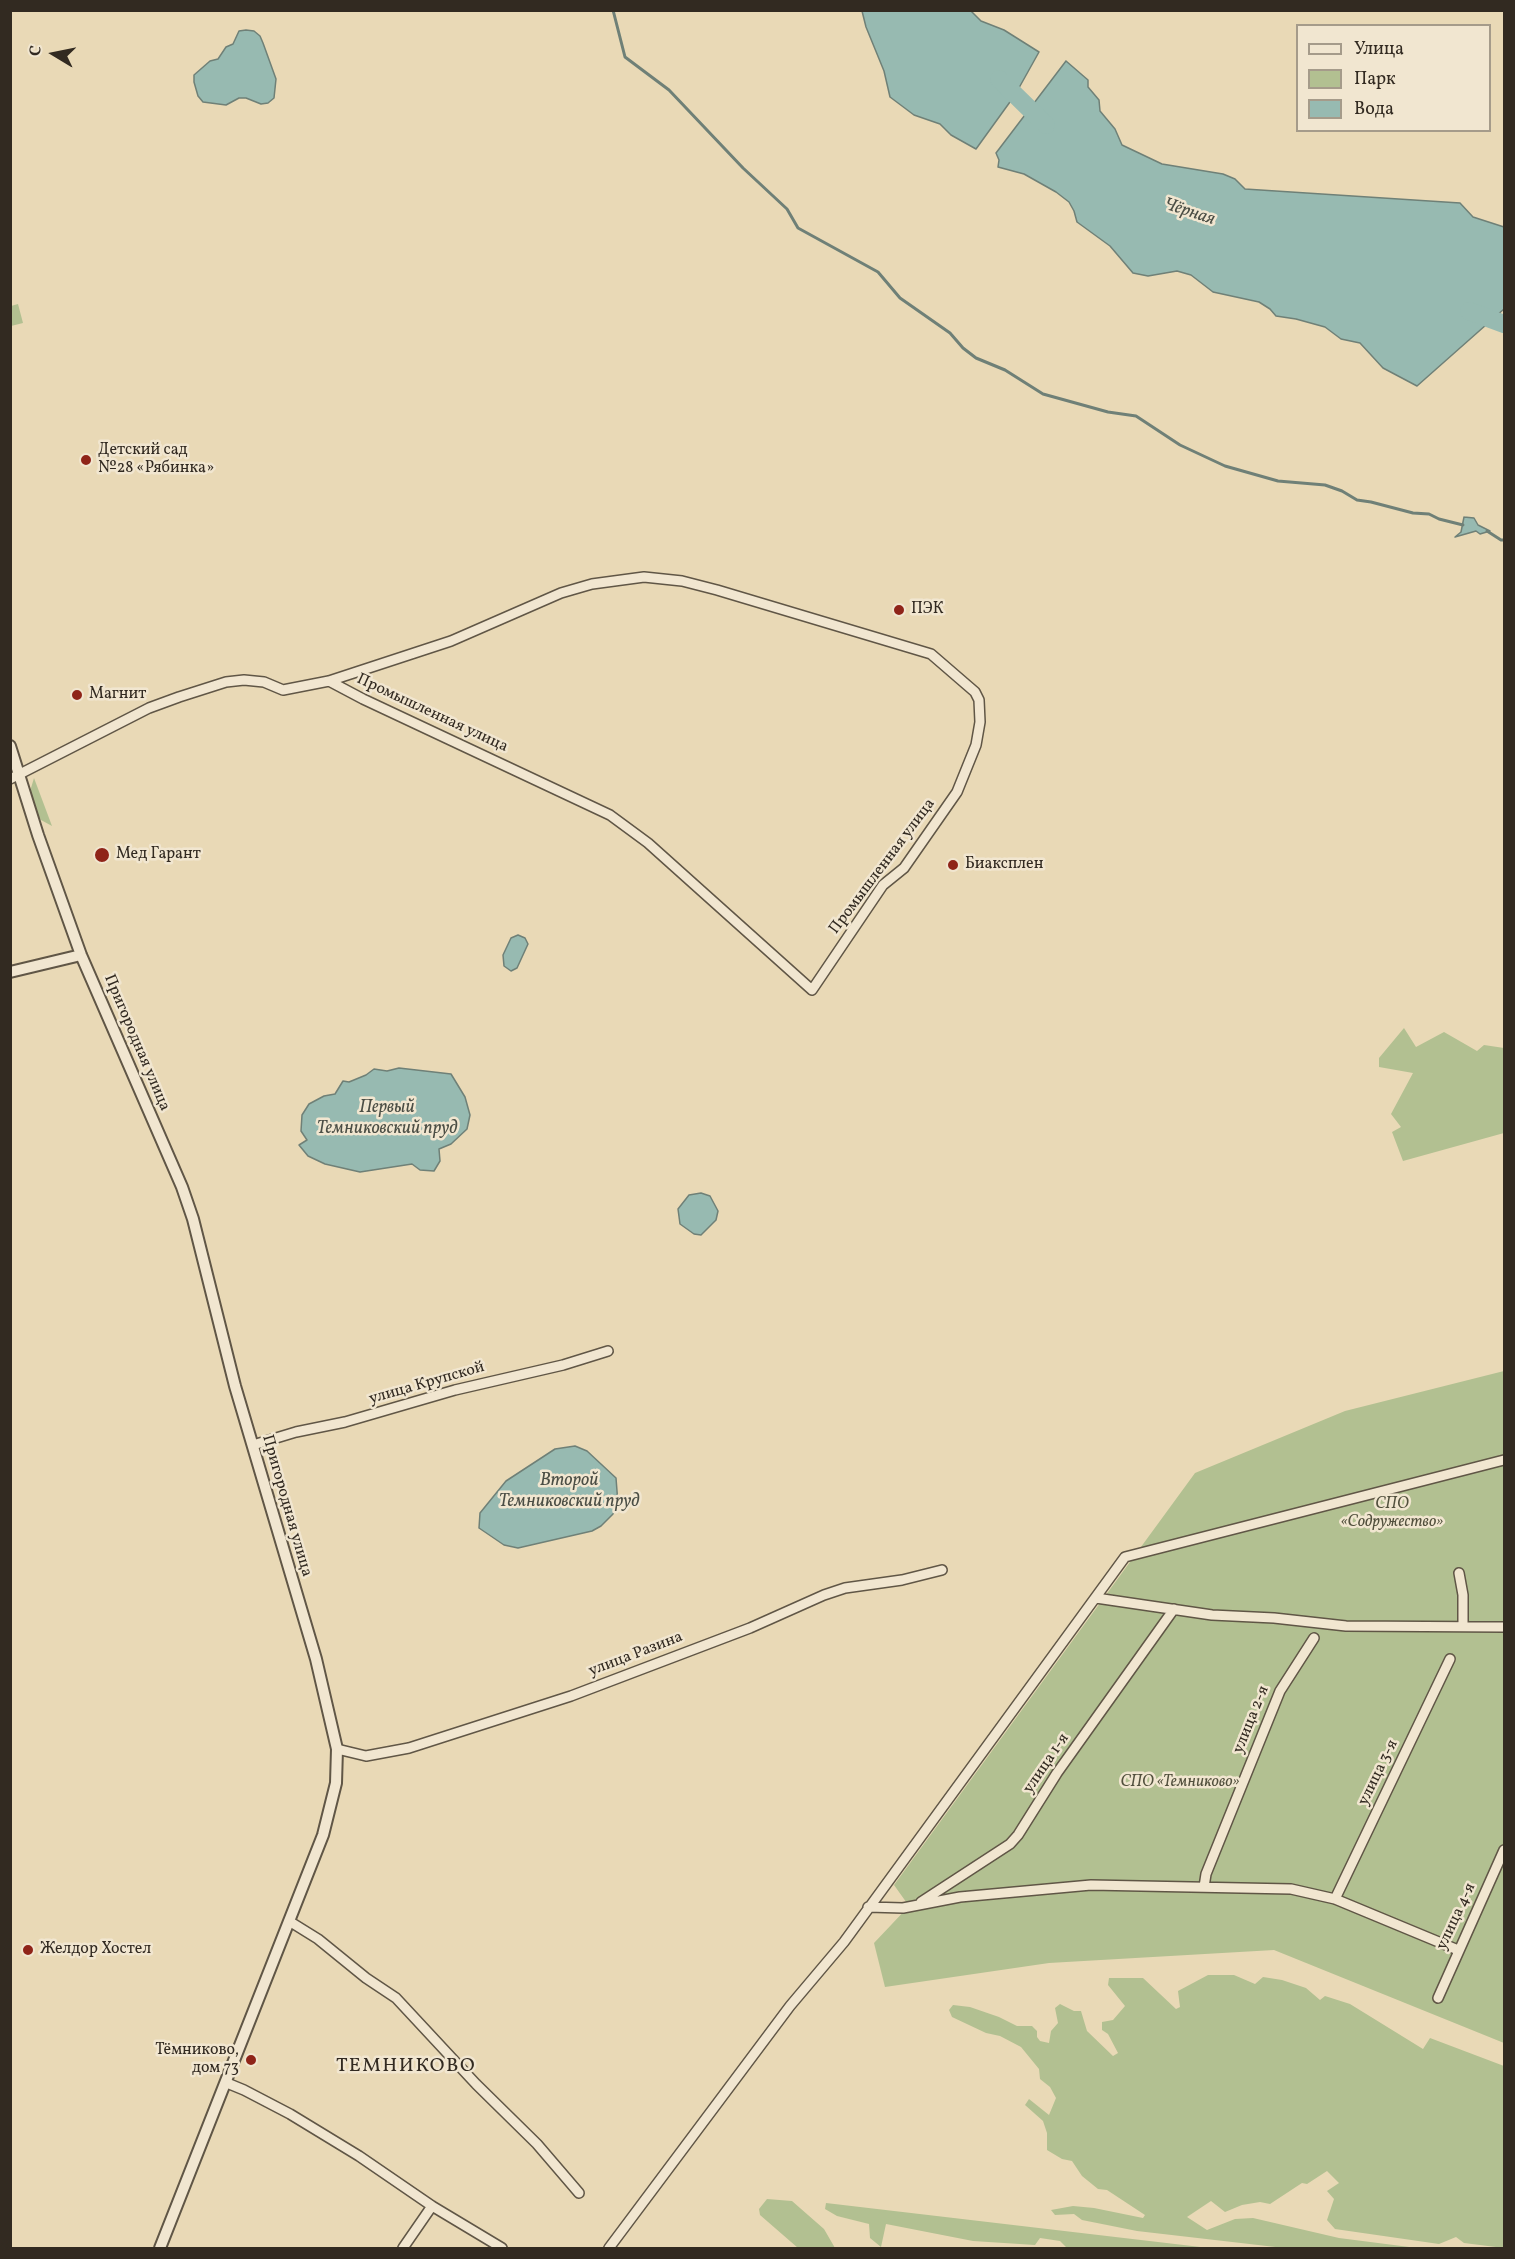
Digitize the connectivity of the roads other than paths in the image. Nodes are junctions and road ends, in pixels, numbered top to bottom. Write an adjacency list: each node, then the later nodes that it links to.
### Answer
1 (329, 681): 1 (street, Промышленная улица); 3 (street, Промышленная улица)
2 (10, 746): 3 (street, Пригородная улица)
3 (15, 777): 4 (street, Пригородная улица)
4 (81, 955): 5 (street); 7 (street, Пригородная улица)
5 (10, 972)
6 (608, 1351): 7 (street, улица Крупской)
7 (253, 1445): 17 (street, Пригородная улица)
8 (1504, 1460): 11 (street)
9 (942, 1570): 17 (street, улица Разина)
10 (1460, 1573): 13 (street)
11 (1096, 1598): 12 (street); 22 (street)
12 (1174, 1609): 13 (street); 21 (street, улица 1-я)
13 (1463, 1626): 14 (street)
14 (1504, 1627)
15 (1314, 1638): 19 (street, улица 2-я)
16 (1450, 1659): 20 (street, улица 3-я)
17 (337, 1749): 23 (street, Пригородная улица)
18 (1504, 1850): 24 (street, улица 4-я)
19 (1204, 1887): 20 (street); 21 (street)
20 (1335, 1899): 24 (street)
21 (916, 1905): 22 (street)
22 (868, 1907): 32 (street)
23 (288, 1921): 26 (street, Пригородная улица); 27 (street)
24 (1458, 1950): 25 (street, улица 4-я)
25 (1438, 1998)
26 (227, 2083): 28 (street); 29 (street, Пригородная улица)
27 (579, 2193)
28 (432, 2206): 30 (street); 31 (street)
29 (160, 2248)
30 (403, 2248)
31 (502, 2248)
32 (609, 2248)

